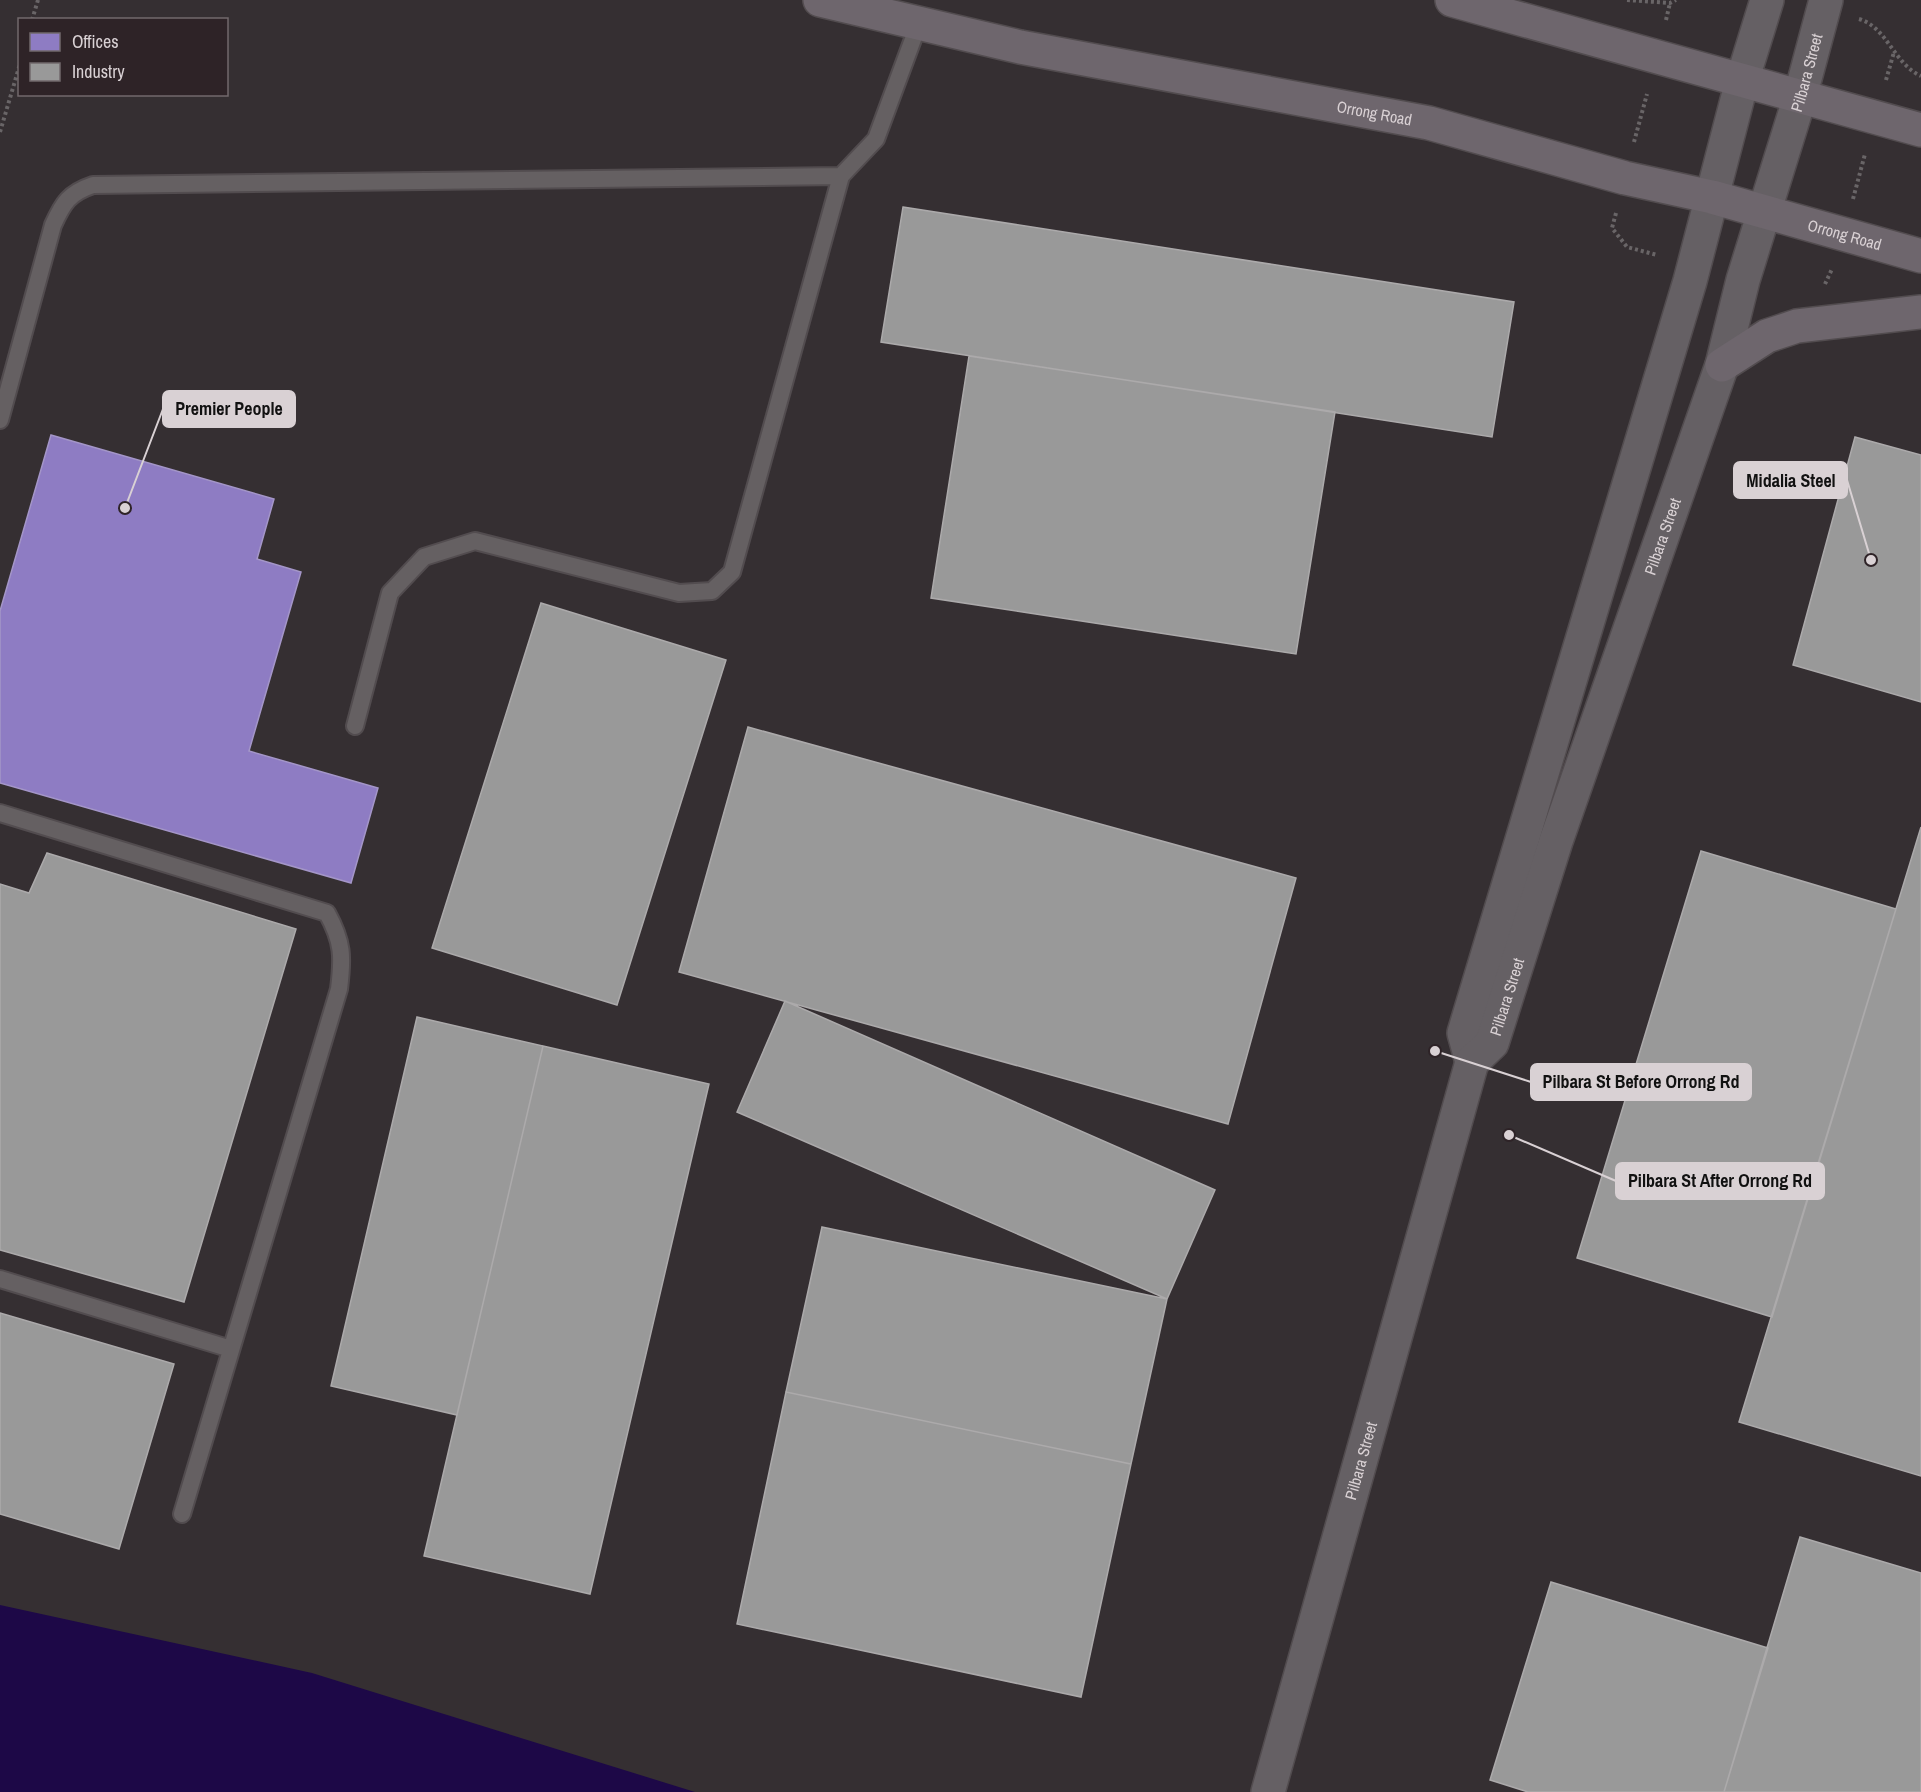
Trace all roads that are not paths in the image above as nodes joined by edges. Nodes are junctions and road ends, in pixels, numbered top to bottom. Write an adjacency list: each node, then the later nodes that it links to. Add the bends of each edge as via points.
1 (820, 0): 5 (highway, Orrong Road)
2 (1452, 0): 6 (highway)
3 (1767, 0): 6 (main road, Pilbara Street)
4 (1826, 0): 7 (main road, Pilbara Street)
5 (919, 23): 9 (lane, via 876,139); 10 (highway, Orrong Road, via 1020,46 1429,123 1625,178)
6 (1742, 81): 7 (highway); 10 (main road, Pilbara Street)
7 (1800, 97): 8 (highway); 11 (main road, Pilbara Street)
8 (1921, 130)
9 (841, 176): 15 (lane, via 93,185 64,200 52,225); 16 (lane, via 732,572 712,591 679,594 475,541 424,557 390,593)
10 (1712, 197): 11 (highway, Orrong Road); 18 (main road, Pilbara Street, via 1464,1033)
11 (1764, 212): 12 (highway, Orrong Road); 14 (main road, Pilbara Street)
12 (1921, 256)
13 (1921, 312): 14 (highway, via 1797,326 1767,336)
14 (1722, 365): 18 (main road, Pilbara Street, via 1556,841 1492,1043)
15 (0, 420)
16 (355, 726)
17 (0, 813): 20 (lane, via 327,913 338,931 344,956 339,989)
18 (1472, 1062): 22 (main road, Pilbara Street)
19 (0, 1279): 20 (lane)
20 (231, 1349): 21 (lane)
21 (182, 1514)
22 (1268, 1792)

